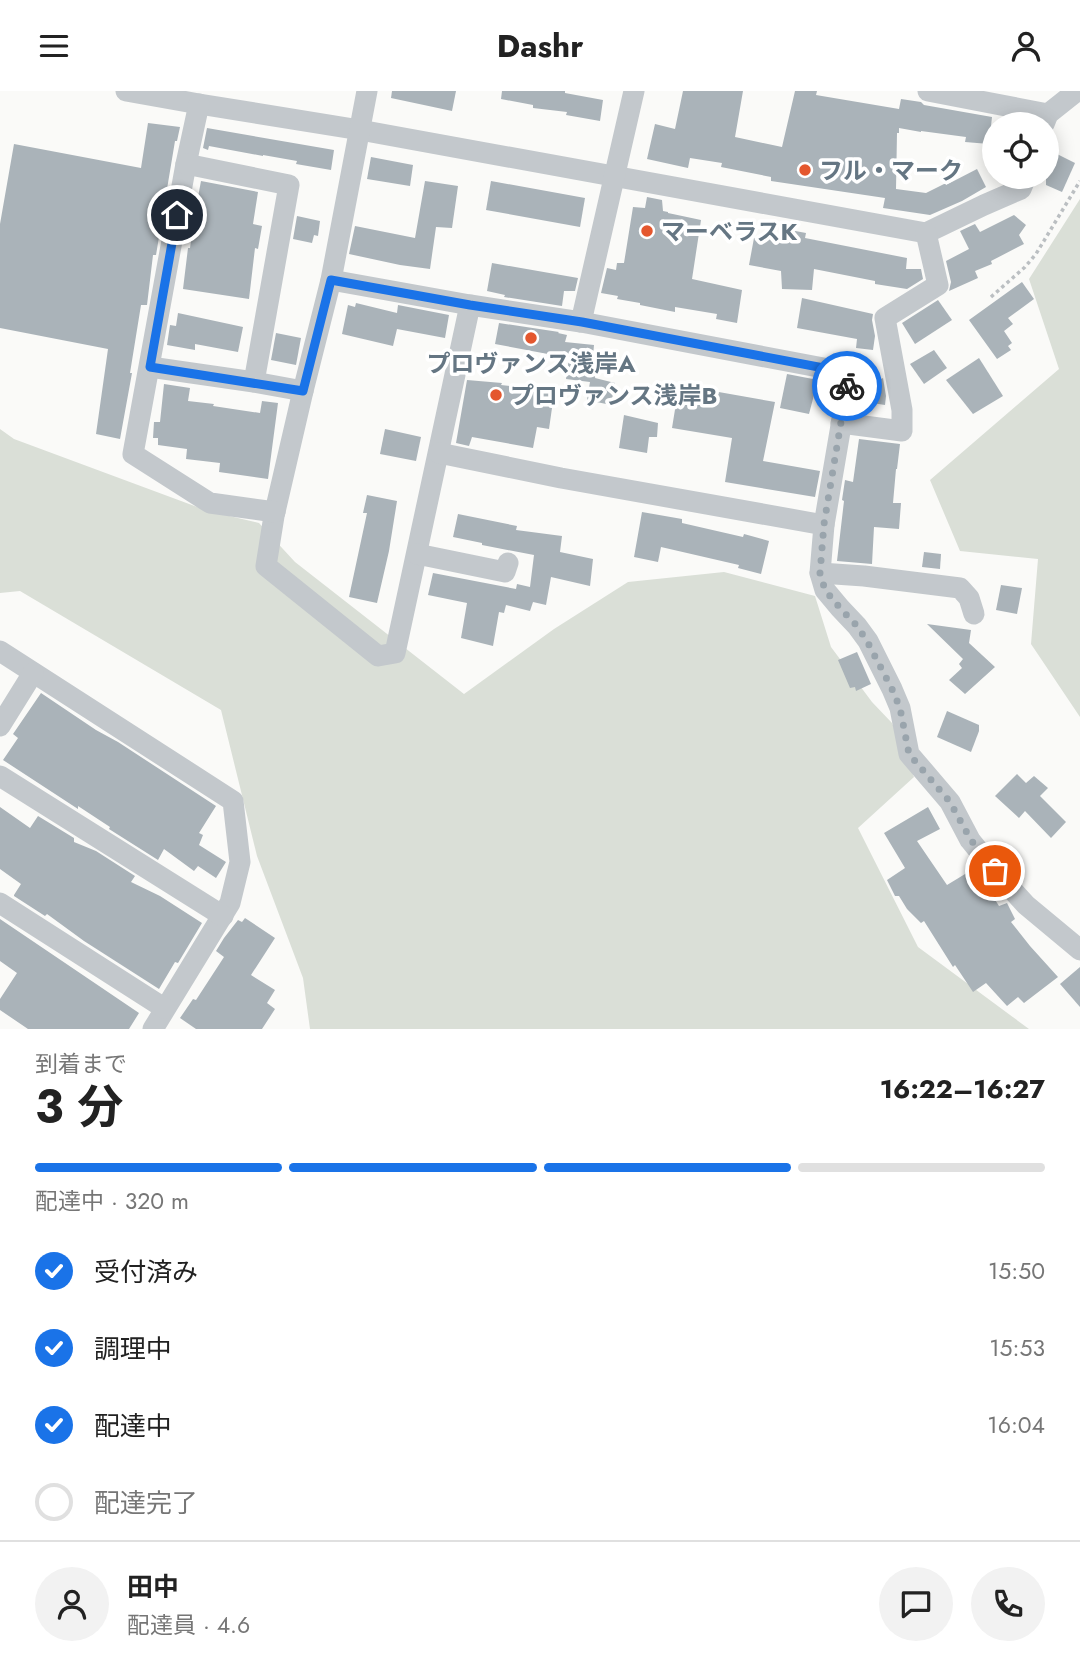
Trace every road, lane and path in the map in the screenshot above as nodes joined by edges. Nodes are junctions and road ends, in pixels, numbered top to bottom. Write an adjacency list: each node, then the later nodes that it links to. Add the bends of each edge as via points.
1 (126, 91): 6 (street)
2 (367, 91): 9 (street)
3 (634, 91): 11 (street)
4 (928, 91): 7 (street)
5 (1077, 91): 8 (street)
6 (199, 104): 9 (street); 10 (street)
7 (1016, 112)
8 (1054, 112)
9 (360, 130): 11 (street); 15 (street)
10 (186, 164): 19 (street); 20 (street, via 289,185)
11 (614, 176): 14 (street); 18 (street)
12 (1080, 181): 16 (path, via 1036,254)
13 (1021, 189): 14 (street)
14 (926, 233): 22 (street, via 938,285 885,318 902,431)
15 (331, 280): 17 (street); 21 (street)
16 (991, 297)
17 (470, 305): 18 (street); 23 (street)
18 (582, 322): 22 (street, via 850,373)
19 (150, 367): 20 (street); 24 (street, via 133,454 210,503)
20 (254, 382): 21 (street)
21 (303, 391): 24 (street)
22 (841, 423): 25 (street)
23 (439, 453): 25 (street); 26 (street)
24 (275, 512): 26 (street, via 266,566 378,656 395,653)
25 (824, 524): 28 (street)
26 (416, 554): 27 (street, via 505,572)
27 (508, 563)
28 (820, 573): 29 (street, via 960,588); 36 (street, via 825,590 857,626 892,689 909,754 950,802 995,871 1026,905)
29 (974, 614)
30 (0, 651): 31 (street)
31 (33, 673): 32 (street); 35 (street, via 233,801 240,862)
32 (0, 726)
33 (0, 776): 35 (street)
34 (0, 903): 37 (street)
35 (223, 916): 37 (street)
36 (1080, 950)
37 (159, 1023)

